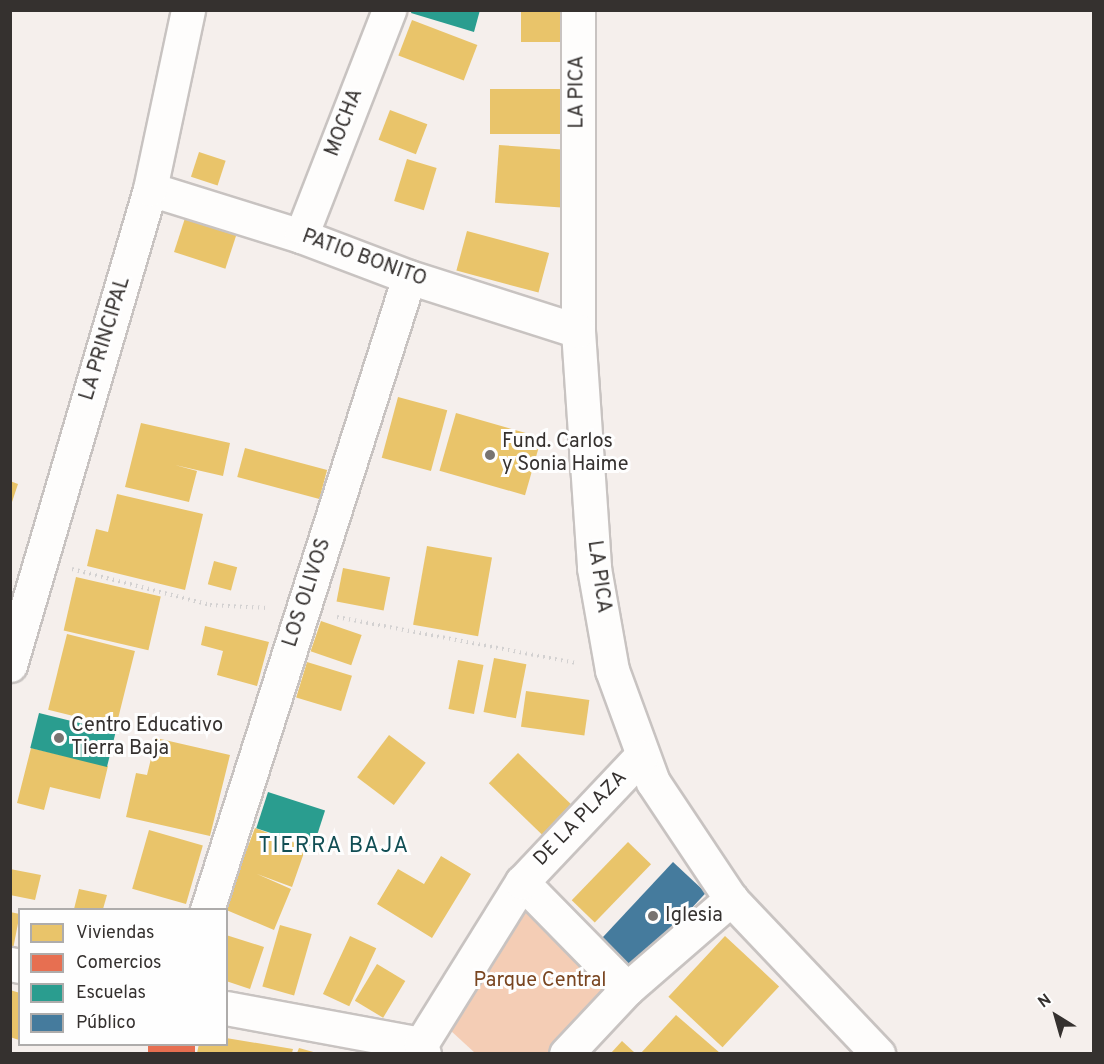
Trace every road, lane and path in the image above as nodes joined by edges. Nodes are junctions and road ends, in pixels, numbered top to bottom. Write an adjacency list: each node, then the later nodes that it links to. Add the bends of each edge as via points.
1 (188, 10): 4 (street, LA PRINCIPAL)
2 (389, 10): 5 (street, MOCHA)
3 (578, 10): 7 (street, LA PICA)
4 (150, 189): 5 (street, PATIO BONITO); 8 (street, LA PRINCIPAL)
5 (301, 236): 6 (street, PATIO BONITO)
6 (409, 277): 7 (street, PATIO BONITO); 12 (street, LOS OLIVOS)
7 (578, 331): 9 (street, LA PICA, via 594,568 612,670)
8 (10, 665)
9 (641, 756): 10 (street, DE LA PLAZA); 11 (street, LA PICA, via 652,782)
10 (522, 882): 13 (street, DE LA PLAZA); 15 (street, DE LA PLAZA)
11 (731, 899): 13 (street); 17 (street, LA PICA)
12 (207, 908)
13 (627, 989): 16 (street)
14 (228, 1008): 15 (street)
15 (422, 1049)
16 (567, 1053)
17 (878, 1053)

